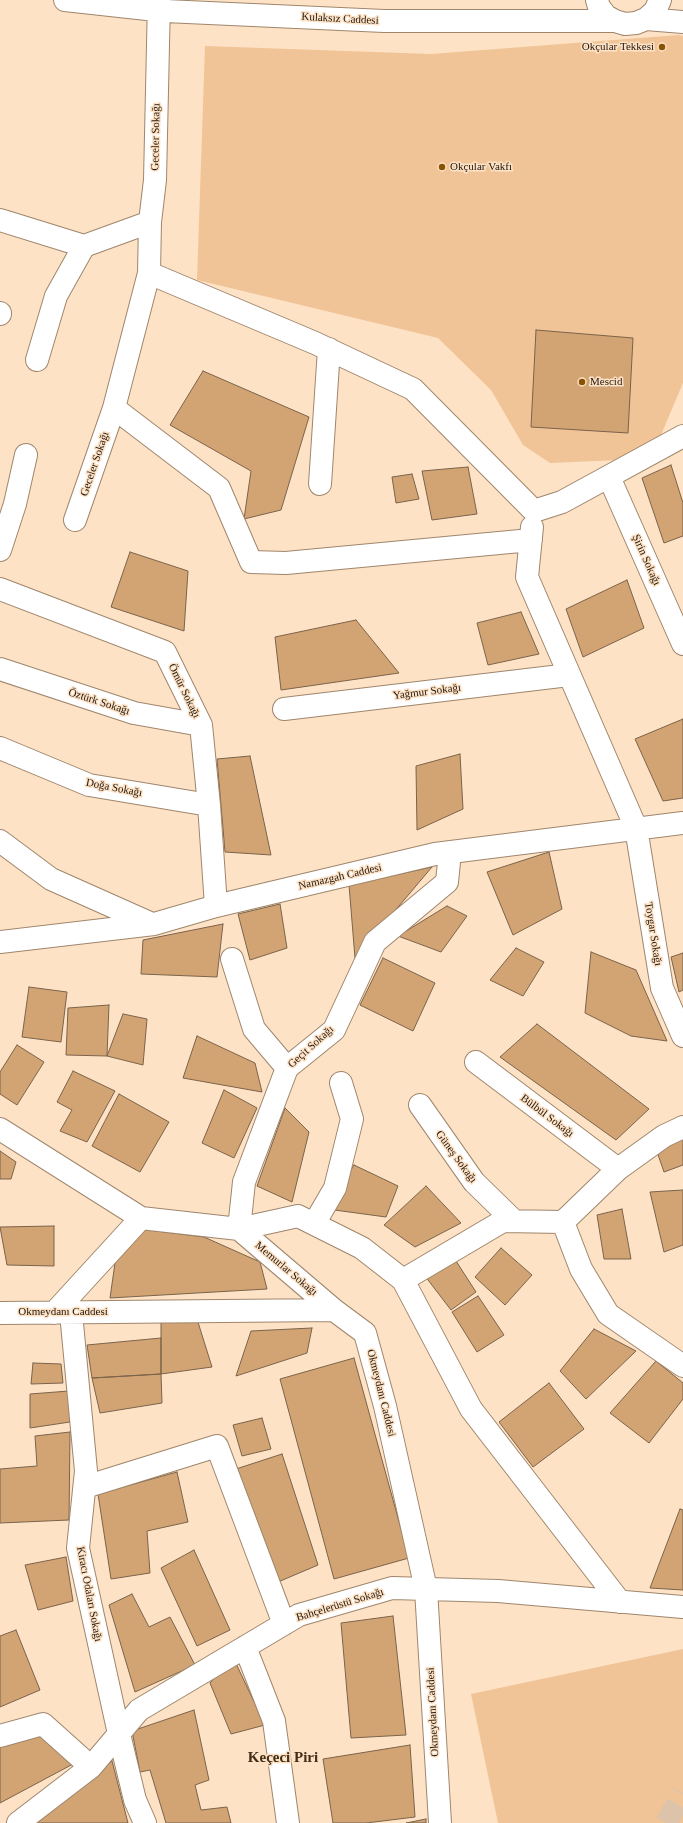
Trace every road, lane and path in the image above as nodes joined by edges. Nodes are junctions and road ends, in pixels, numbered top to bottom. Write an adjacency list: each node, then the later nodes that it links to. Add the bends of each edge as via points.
1 (65, 0): 4 (street, Kulaksız Caddesi)
2 (596, 0): 6 (street, via 606,16)
3 (660, 0): 5 (street, via 655,11)
4 (158, 5): 6 (street, Kulaksız Caddesi, via 384,21); 9 (street, Geceler Sokağı, via 155,180)
5 (646, 19): 6 (street, Kulaksız Caddesi, via 626,24); 7 (street, Kulaksız Caddesi)
6 (615, 21)
7 (683, 22)
8 (0, 220): 10 (street)
9 (150, 222): 10 (street); 11 (street, Geceler Sokağı)
10 (84, 246): 13 (street, via 56,296)
11 (149, 274): 12 (street); 14 (street, Geceler Sokağı)
12 (328, 349): 18 (street); 19 (street, via 413,389)
13 (36, 360)
14 (114, 408): 20 (street, Geceler Sokağı); 21 (street, via 219,488 251,562 286,563)
15 (683, 436): 17 (street)
16 (26, 454): 22 (street, via 15,504)
17 (609, 477): 19 (street, via 562,502); 24 (street, Şirin Sokağı)
18 (320, 484)
19 (534, 511): 21 (street, Toygar Sokağı)
20 (75, 520)
21 (531, 540): 26 (street, Toygar Sokağı, via 527,577)
22 (0, 550)
23 (0, 589): 28 (street, Ömür Sokağı, via 165,652)
24 (683, 644)
25 (0, 669): 28 (street, Öztürk Sokağı, via 134,713)
26 (569, 675): 27 (street, Yağmur Sokağı); 32 (street, Toygar Sokağı)
27 (284, 709)
28 (201, 725): 30 (street, Ömür Sokağı)
29 (0, 748): 30 (street, Doğa Sokağı, via 89,785)
30 (209, 805): 35 (street, Ömür Sokağı)
31 (683, 823): 32 (street, Namazgah Caddesi)
32 (636, 828): 34 (street, Namazgah Caddesi); 39 (street, Toygar Sokağı, via 662,988)
33 (0, 841): 36 (street, via 51,879)
34 (450, 852): 35 (street, Namazgah Caddesi); 41 (street, Geçit Sokağı, via 447,882 375,942 334,1030)
35 (216, 906): 36 (street, Namazgah Caddesi)
36 (154, 924): 37 (street, Namazgah Caddesi)
37 (0, 942)
38 (232, 959): 41 (street, via 254,1029)
39 (683, 1036)
40 (476, 1062): 46 (street, Bülbül Sokağı)
41 (287, 1068): 51 (street, Geçit Sokağı, via 244,1182)
42 (341, 1083): 50 (street, via 352,1119 335,1188)
43 (420, 1105): 48 (street, Güneş Sokağı, via 474,1182)
44 (683, 1127): 46 (street, via 664,1136)
45 (0, 1129): 47 (street)
46 (618, 1169): 49 (street)
47 (141, 1218): 51 (street); 55 (street)
48 (514, 1221): 49 (street); 52 (street, via 502,1221)
49 (563, 1222): 56 (street, via 581,1269 608,1314)
50 (314, 1224): 51 (street, via 298,1216); 52 (street, via 362,1248)
51 (239, 1229): 53 (street, Memurlar Sokağı)
52 (403, 1280): 59 (street, via 471,1409)
53 (334, 1310): 55 (street, Okmeydanı Caddesi); 58 (street, Okmeydanı Caddesi, via 366,1333)
54 (0, 1313): 55 (street, Okmeydanı Caddesi)
55 (62, 1313): 57 (street, Kiracı Odaları Sokağı, via 86,1471)
56 (683, 1366)
57 (85, 1487): 61 (street, via 217,1446); 63 (street, Kiracı Odaları Sokağı, via 78,1548)
58 (426, 1589): 59 (street, Bahçelerüstü Sokağı, via 498,1591); 61 (street, Bahçelerüstü Sokağı, via 392,1588 299,1615); 69 (street, Okmeydanı Caddesi)
59 (620, 1602): 60 (street, Bahçelerüstü Sokağı)
60 (683, 1607)
61 (284, 1624): 62 (street, Bahçelerüstü Sokağı)
62 (245, 1647): 63 (street, Bahçelerüstü Sokağı, via 139,1710); 68 (street, via 274,1721)
63 (119, 1734): 65 (street, Bahçelerüstü Sokağı); 67 (street, Kiracı Odaları Sokağı, via 135,1800)
64 (0, 1736): 65 (street, via 43,1724)
65 (91, 1767): 66 (street, Bahçelerüstü Sokağı)
66 (18, 1823)
67 (145, 1823)
68 (288, 1823)
69 (440, 1823)

